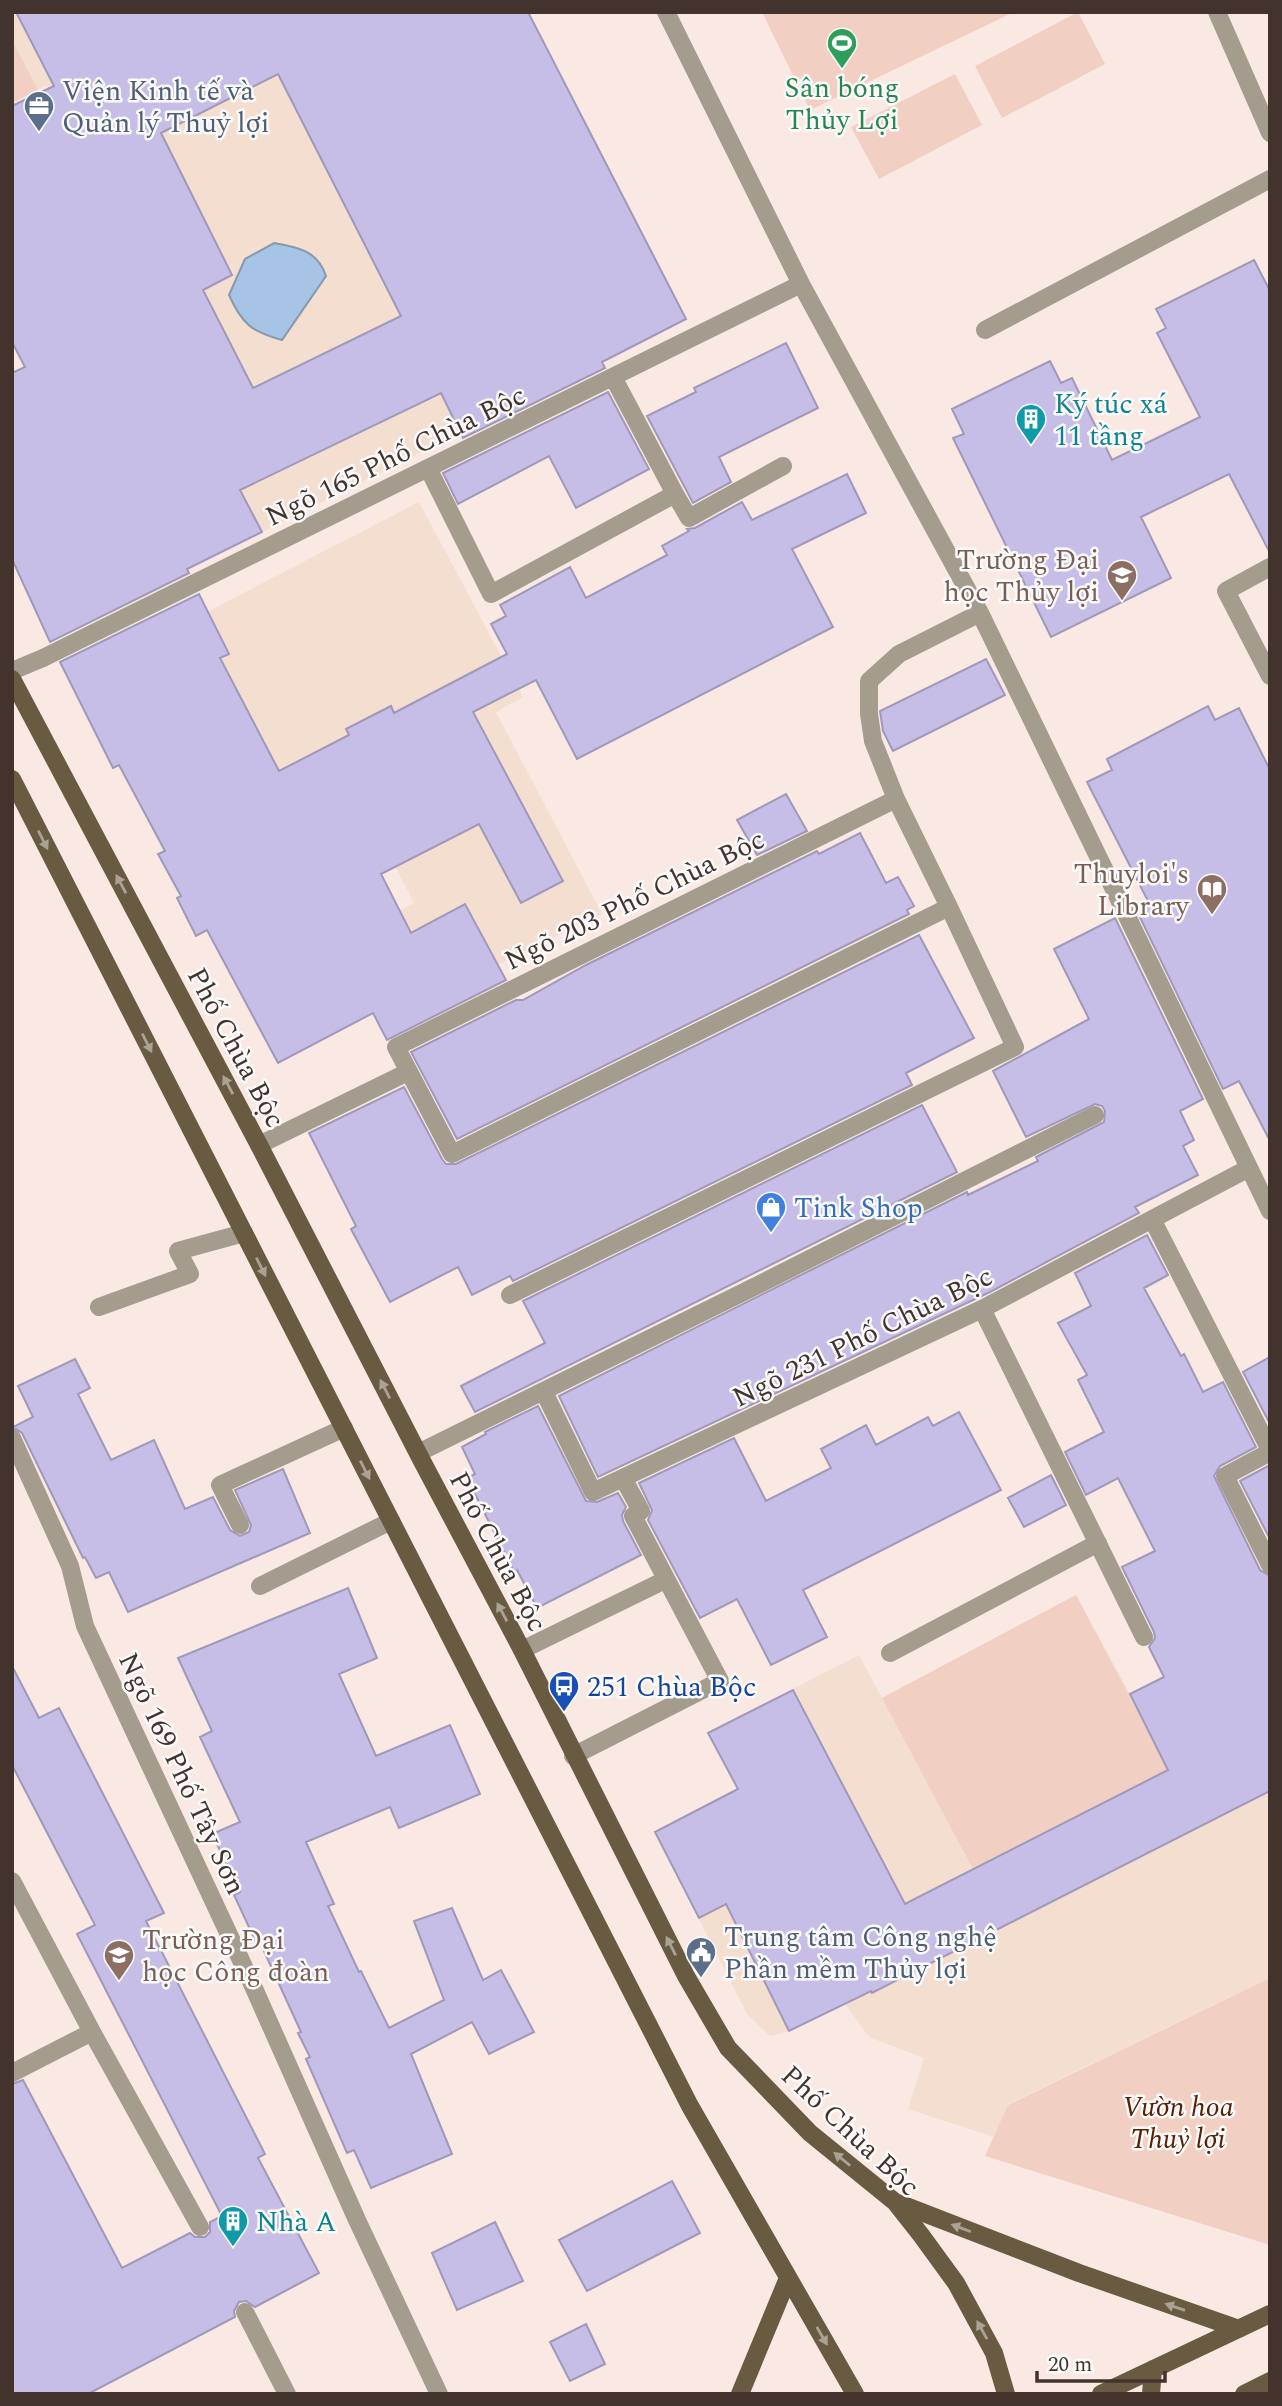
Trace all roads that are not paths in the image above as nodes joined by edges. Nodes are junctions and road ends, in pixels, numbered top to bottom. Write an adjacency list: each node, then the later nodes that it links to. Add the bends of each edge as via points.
1 (666, 12): 5 (street)
2 (1217, 12): 3 (street)
3 (1270, 133)
4 (1270, 179): 6 (street)
5 (801, 284): 7 (street, Ngõ 165 Phố Chùa Bộc); 12 (street)
6 (985, 330)
7 (613, 377): 9 (street, Ngõ 165 Phố Chùa Bộc); 10 (street)
8 (783, 466): 10 (street, via 690,518)
9 (428, 468): 10 (street, via 491,594); 13 (street, Ngõ 165 Phố Chùa Bộc)
10 (675, 494)
11 (1270, 567): 14 (street, via 1226,591)
12 (980, 613): 17 (street, via 899,654 869,681 873,741); 22 (street)
13 (12, 671)
14 (1270, 676)
15 (12, 679): 21 (main road, Phố Chùa Bộc, one-way to 15)
16 (12, 779): 25 (main road, one-way to 25)
17 (896, 799): 18 (street); 19 (street, Ngõ 203 Phố Chùa Bộc, via 396,1047)
18 (950, 907): 19 (street, via 452,1154); 26 (street, via 1015,1047)
19 (408, 1072): 21 (street)
20 (1095, 1115): 29 (street)
21 (260, 1145): 33 (main road, Phố Chùa Bộc, one-way to 21)
22 (1249, 1168): 23 (street); 24 (street, Ngõ 231 Phố Chùa Bộc)
23 (1270, 1211)
24 (1152, 1219): 28 (street, Ngõ 231 Phố Chùa Bộc); 32 (street)
25 (244, 1233): 27 (street, via 178,1251 190,1274); 30 (main road, one-way to 30)
26 (510, 1295)
27 (99, 1307)
28 (982, 1309): 34 (street, Ngõ 231 Phố Chùa Bộc); 37 (street)
29 (544, 1392): 33 (street); 34 (street, Ngõ 231 Phố Chùa Bộc, via 593,1492)
30 (344, 1429): 35 (main road, one-way to 35); 36 (street, via 220,1485)
31 (12, 1438): 57 (street, Ngõ 169 Phố Tây Sơn, via 70,1566 85,1626)
32 (1270, 1451): 38 (street, via 1225,1476)
33 (418, 1453): 42 (main road, Phố Chùa Bộc, one-way to 33)
34 (624, 1478): 39 (street, via 641,1511 633,1516)
35 (391, 1521): 40 (street); 50 (main road, via 690,2106)
36 (240, 1525)
37 (1098, 1544): 41 (street); 43 (street)
38 (1270, 1565)
39 (665, 1580): 42 (street); 44 (street, via 720,1681)
40 (260, 1586)
41 (1144, 1637)
42 (522, 1650): 44 (main road, Phố Chùa Bộc)
43 (890, 1653)
44 (573, 1756): 48 (main road, Phố Chùa Bộc, one-way to 44, via 810,2133 728,2048)
45 (12, 1881): 46 (street)
46 (92, 2032): 47 (street); 49 (street)
47 (12, 2073)
48 (895, 2202): 53 (main road, one-way to 48); 60 (main road, Phố Chùa Bộc, one-way to 48, via 994,2353 956,2283)
49 (200, 2227)
50 (788, 2278): 58 (main road); 59 (main road, one-way to 59)
51 (245, 2312): 56 (street)
52 (1270, 2314): 53 (main road)
53 (1239, 2329): 54 (main road)
54 (1153, 2369): 61 (main road); 62 (main road)
55 (1270, 2381): 63 (main road)
56 (287, 2394)
57 (439, 2394)
58 (740, 2394)
59 (855, 2394)
60 (1006, 2394)
61 (1101, 2394)
62 (1151, 2394)
63 (1244, 2394)

